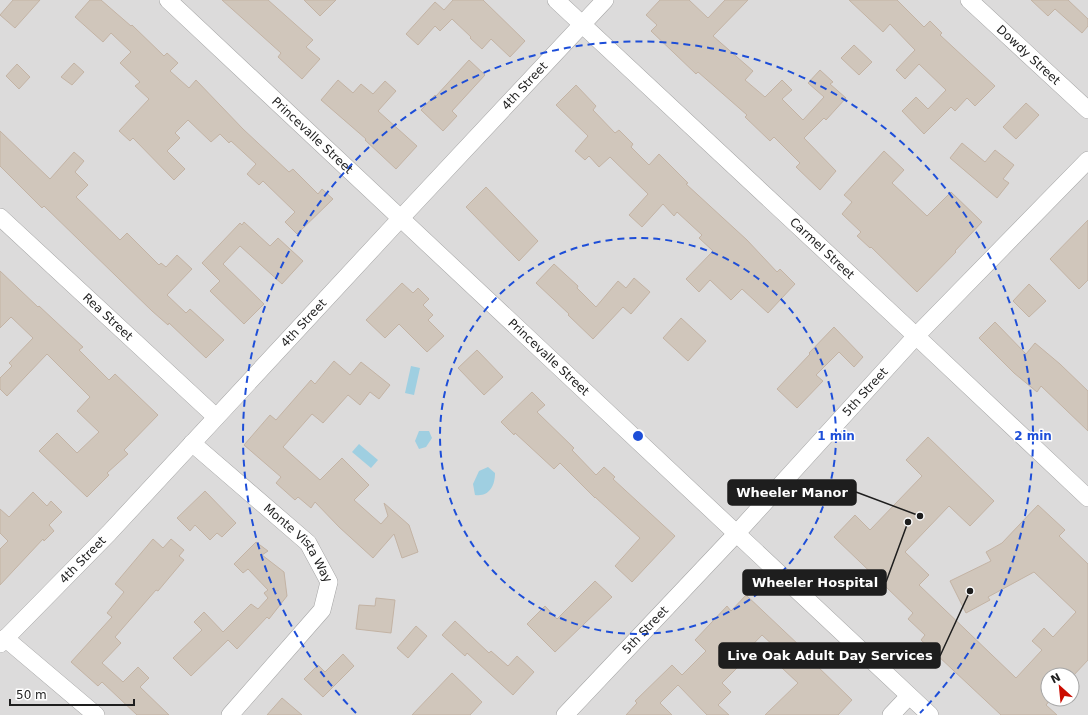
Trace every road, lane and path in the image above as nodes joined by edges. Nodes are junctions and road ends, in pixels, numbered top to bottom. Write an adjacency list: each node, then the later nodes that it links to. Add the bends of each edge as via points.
1 (168, 0): 9 (street, Princevalle Street)
2 (556, 0): 5 (street, Carmel Street)
3 (605, 0): 5 (street, 4th Street)
4 (969, 0): 6 (street, Dowdy Street)
5 (582, 25): 9 (street, 4th Street); 10 (street, Carmel Street)
6 (1088, 110)
7 (1088, 160): 10 (street, 5th Street)
8 (0, 217): 11 (street, Rea Street)
9 (400, 219): 11 (street, 4th Street); 14 (street, Princevalle Street)
10 (916, 336): 13 (street, Carmel Street); 14 (street, 5th Street)
11 (216, 417): 12 (street, 4th Street)
12 (192, 443): 15 (street, 4th Street, via 109,533); 18 (street, Monte Vista Way, via 308,543 329,582 322,610)
13 (1088, 498)
14 (736, 534): 16 (street, Princevalle Street); 19 (street, 5th Street)
15 (2, 641): 17 (street)
16 (909, 696): 20 (street); 21 (street, Princevalle Street)
17 (96, 715)
18 (230, 715)
19 (565, 715)
20 (891, 715)
21 (930, 715)

